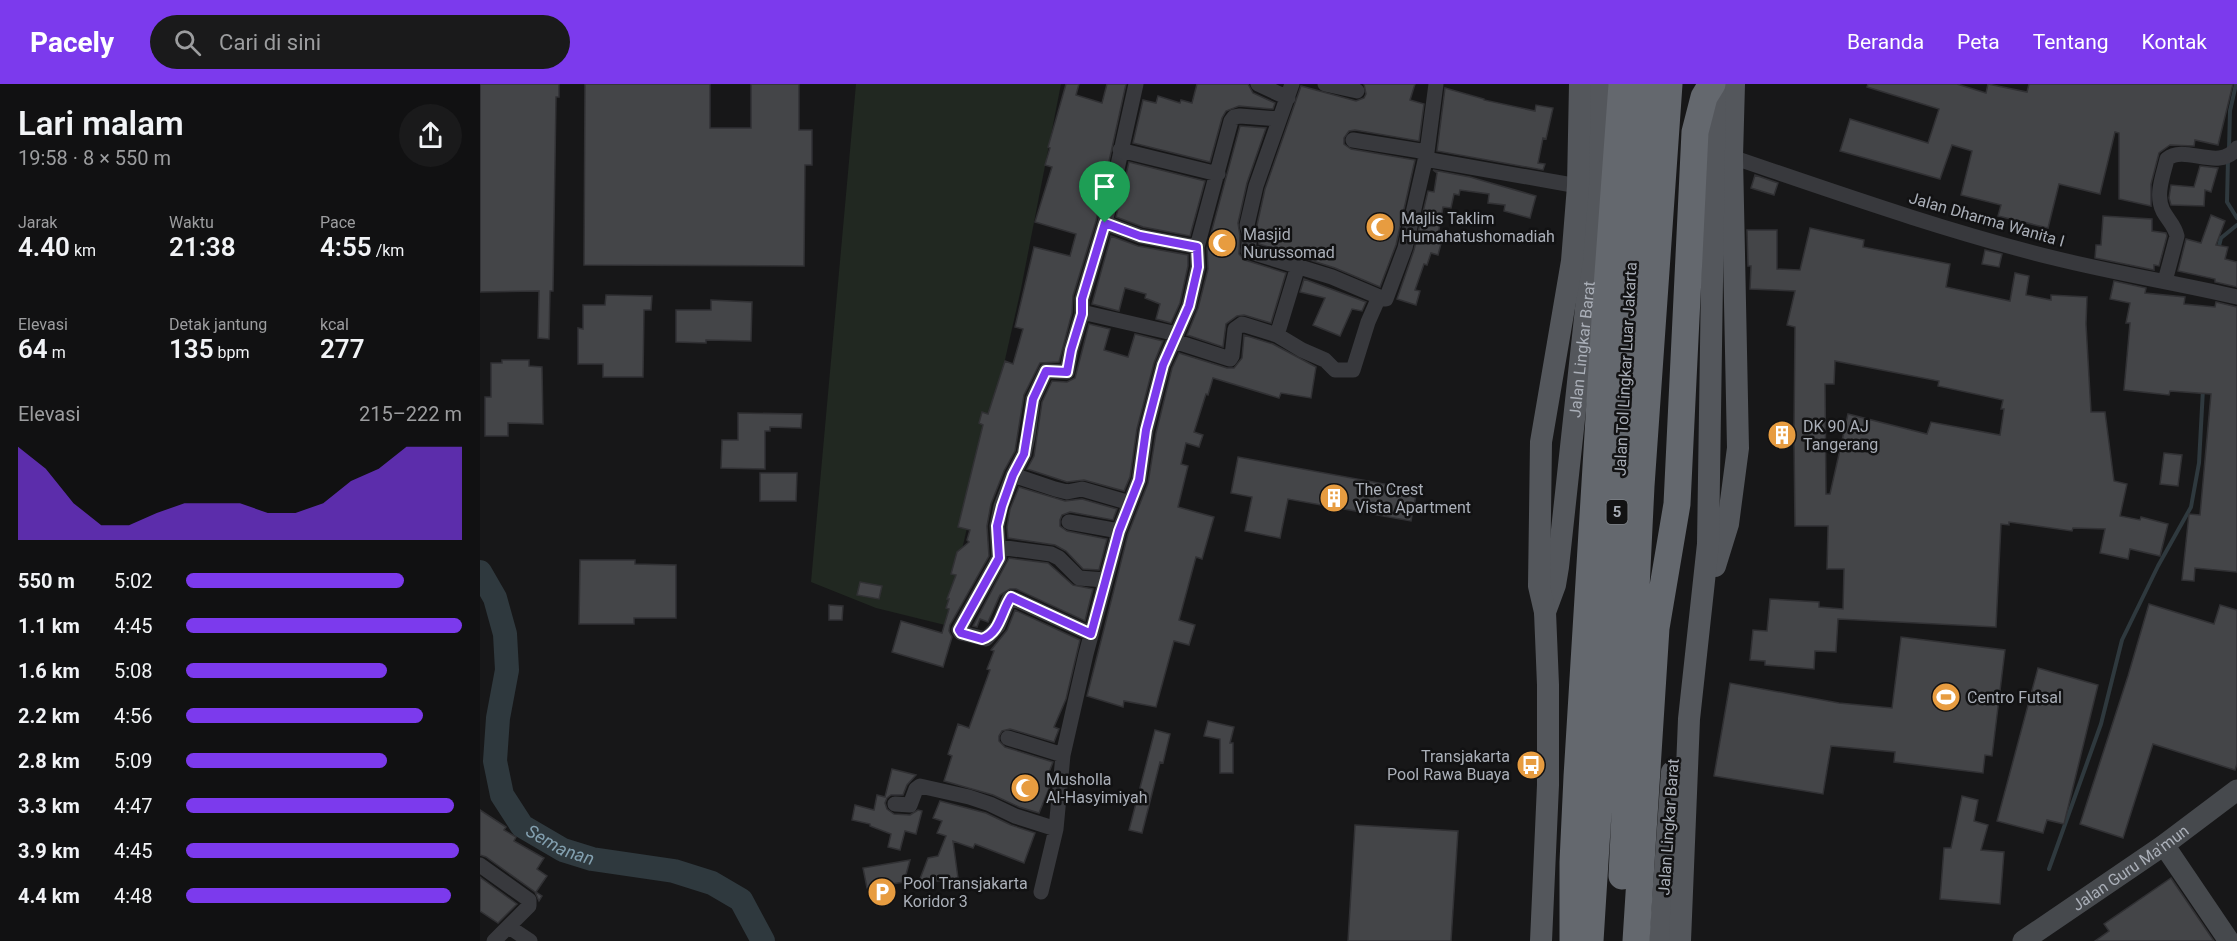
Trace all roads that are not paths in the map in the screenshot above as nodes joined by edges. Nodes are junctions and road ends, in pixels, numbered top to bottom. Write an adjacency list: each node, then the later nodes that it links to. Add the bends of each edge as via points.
1 (1136, 84): 13 (street)
2 (1258, 84): 9 (street)
3 (1325, 84): 10 (street)
4 (1436, 84): 15 (street)
5 (1580, 84): 18 (main road, Jalan Lingkar Barat)
6 (1669, 84): 54 (highway, Jalan Tol Lingkar Luar Jakarta / 5, via 1641,486)
7 (1621, 85): 35 (main road, Jalan Lingkar Barat, via 1593,244 1555,585); 52 (highway, via 1576,788); 53 (highway, Jalan Tol Lingkar Luar Jakarta / 5, via 1622,376)
8 (1718, 85): 16 (main road, Jalan Lingkar Barat); 34 (main road, Jalan Lingkar Barat, via 1708,544); 55 (highway, via 1704,97 1695,132 1677,504 1656,628)
9 (1290, 91): 11 (street)
10 (1357, 92)
11 (1279, 119): 17 (street, via 1234,117); 21 (street, via 1256,186 1247,225 1248,251)
12 (1353, 140): 15 (street)
13 (1120, 150): 17 (street); 19 (street)
14 (2230, 153): 22 (street, via 2175,155 2167,159 2159,195 2177,236)
15 (1426, 156): 18 (street); 23 (street, via 1405,248 1386,299)
16 (1732, 157): 22 (street, Jalan Dharma Wanita I, via 1982,238 2053,258); 34 (main road, Jalan Lingkar Barat, via 1738,448 1728,524)
17 (1218, 174): 20 (street)
18 (1578, 186): 35 (main road, Jalan Lingkar Barat, via 1569,286 1541,442 1539,586)
19 (1105, 223): 20 (street, via 1140,236); 25 (street, via 1082,299)
20 (1197, 247): 27 (street, via 1198,267 1189,306)
21 (1298, 266): 23 (street); 26 (street)
22 (2165, 281): 24 (street, Jalan Dharma Wanita I)
23 (1379, 297): 26 (street, via 1351,371 1335,370 1325,360)
24 (2237, 297)
25 (1082, 314): 27 (street); 28 (street, via 1067,372 1046,371 1033,399 1024,454)
26 (1277, 335): 27 (street, via 1238,326 1230,359)
27 (1175, 337): 29 (street, via 1163,365 1146,430 1139,480)
28 (1013, 475): 29 (street, via 1067,492 1082,489); 32 (street, via 997,526)
29 (1130, 503): 31 (street)
30 (1069, 522): 31 (street)
31 (1119, 531): 33 (street)
32 (999, 547): 33 (street, via 1051,554 1078,578); 36 (street, via 999,558 960,632 986,639 998,626 1012,597)
33 (1105, 580): 36 (street)
34 (1702, 605): 37 (main road, Jalan Lingkar Barat)
35 (1545, 612): 40 (main road, Jalan Lingkar Barat)
36 (1091, 634): 39 (street)
37 (1685, 722): 56 (main road, Jalan Lingkar Barat, via 1674,740); 57 (main road, Jalan Lingkar Barat)
38 (1008, 738): 39 (street)
39 (1063, 755): 43 (street)
40 (1548, 789): 50 (main road, Jalan Lingkar Barat); 51 (main road, Jalan Lingkar Barat, via 1556,826)
41 (2237, 790): 44 (street, Jalan Guru Ma'mun)
42 (895, 804): 43 (street, via 910,805 920,786 969,797)
43 (1056, 829): 46 (street)
44 (2164, 845): 58 (street, Jalan Guru Ma'mun); 59 (street)
45 (480, 865): 47 (street, via 529,900 529,906)
46 (1041, 892)
47 (509, 927): 48 (street); 49 (street)
48 (494, 941)
49 (530, 941)
50 (1541, 941)
51 (1555, 941)
52 (1573, 941)
53 (1590, 941)
54 (1619, 941)
55 (1636, 941)
56 (1660, 941)
57 (1680, 941)
58 (2023, 941)
59 (2229, 941)

